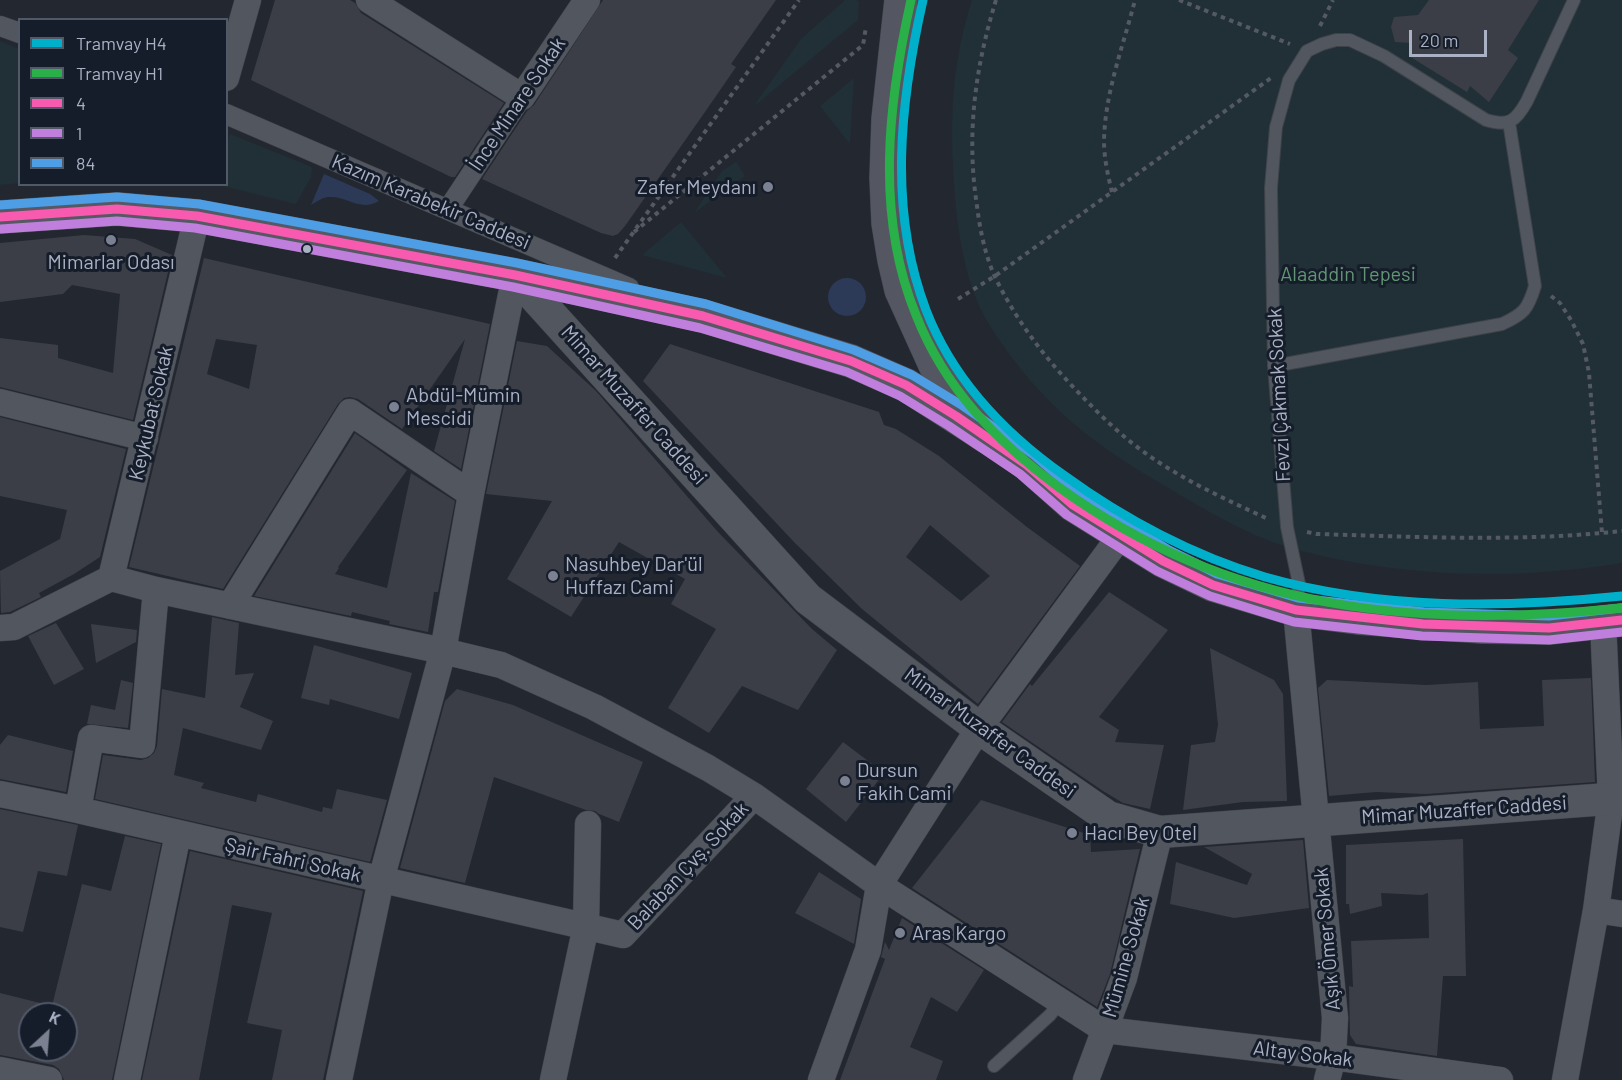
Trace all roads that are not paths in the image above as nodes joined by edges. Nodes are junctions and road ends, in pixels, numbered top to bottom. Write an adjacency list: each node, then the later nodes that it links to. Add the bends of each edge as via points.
1 (248, 0): 8 (street)
2 (369, 0): 9 (street)
3 (587, 0): 9 (street, İnce Minare Sokak)
4 (901, 0): 20 (main road, via 886,178 888,223 902,290 927,349 951,390)
5 (1574, 0): 11 (lane, via 1527,101)
6 (0, 26): 7 (street)
7 (18, 32)
8 (228, 71)
9 (522, 98): 12 (street, İnce Minare Sokak)
10 (228, 115): 12 (street, Kazım Karabekir Caddesi)
11 (1509, 122): 17 (lane, via 1535,286 1530,303 1520,316 1502,324); 17 (lane, Fevzi Çakmak Sokak, via 1486,120 1384,56 1350,40 1336,40 1308,51 1289,80 1274,137 1271,188)
12 (448, 209): 16 (street, Kazım Karabekir Caddesi)
13 (197, 216): 14 (main road, via 117,209); 15 (main road); 19 (street, Keykubat Sokak)
14 (0, 217)
15 (515, 275): 16 (main road); 21 (street); 30 (street, Mimar Muzaffer Caddesi, via 808,599)
16 (703, 316): 20 (main road, via 851,361 906,385)
17 (1275, 366): 26 (lane, Fevzi Çakmak Sokak, via 1287,526 1299,584)
18 (0, 402): 19 (street)
19 (145, 438): 23 (street, Keykubat Sokak)
20 (1027, 465): 22 (main road, via 1072,505)
21 (471, 494): 25 (street, via 350,412); 29 (street)
22 (1121, 535): 26 (main road, via 1213,585); 30 (street)
23 (111, 578): 24 (street); 28 (street, via 14,627)
24 (156, 590): 25 (street); 34 (street, via 142,745 90,738)
25 (230, 606): 29 (street)
26 (1296, 610): 27 (main road, via 1483,627 1549,628); 35 (street, Fevzi Çakmak Sokak)
27 (1612, 621): 33 (street)
28 (0, 628)
29 (442, 651): 32 (street, via 501,665 594,707); 39 (street)
30 (979, 728): 37 (street, Mimar Muzaffer Caddesi, via 1108,817); 40 (street)
31 (0, 794): 34 (street, Şair Fahri Sokak)
32 (754, 796): 40 (street); 43 (street, Balaban Çvş. Sokak, via 623,934)
33 (1617, 799): 35 (street, Mimar Muzaffer Caddesi); 41 (street)
34 (78, 810): 38 (street, Şair Fahri Sokak)
35 (1315, 821): 37 (street, Mimar Muzaffer Caddesi); 47 (street, Aşık Ömer Sokak, via 1335,1018)
36 (588, 824): 43 (street)
37 (1160, 832): 45 (street, Mümine Sokak, via 1124,978)
38 (178, 834): 39 (street, Şair Fahri Sokak); 50 (street)
39 (381, 880): 43 (street, Şair Fahri Sokak); 51 (street)
40 (879, 885): 44 (street); 53 (street, via 868,950)
41 (1596, 910): 42 (street); 56 (street)
42 (1622, 914)
43 (586, 926): 52 (street)
44 (1060, 1002): 45 (street); 46 (lane)
45 (1105, 1030): 47 (street, Altay Sokak); 54 (street, Mümine Sokak)
46 (994, 1066)
47 (1330, 1068): 55 (street, Altay Sokak)
48 (0, 1070): 49 (street)
49 (49, 1080)
50 (127, 1080)
51 (339, 1080)
52 (553, 1080)
53 (821, 1080)
54 (1086, 1080)
55 (1500, 1080)
56 (1565, 1080)

